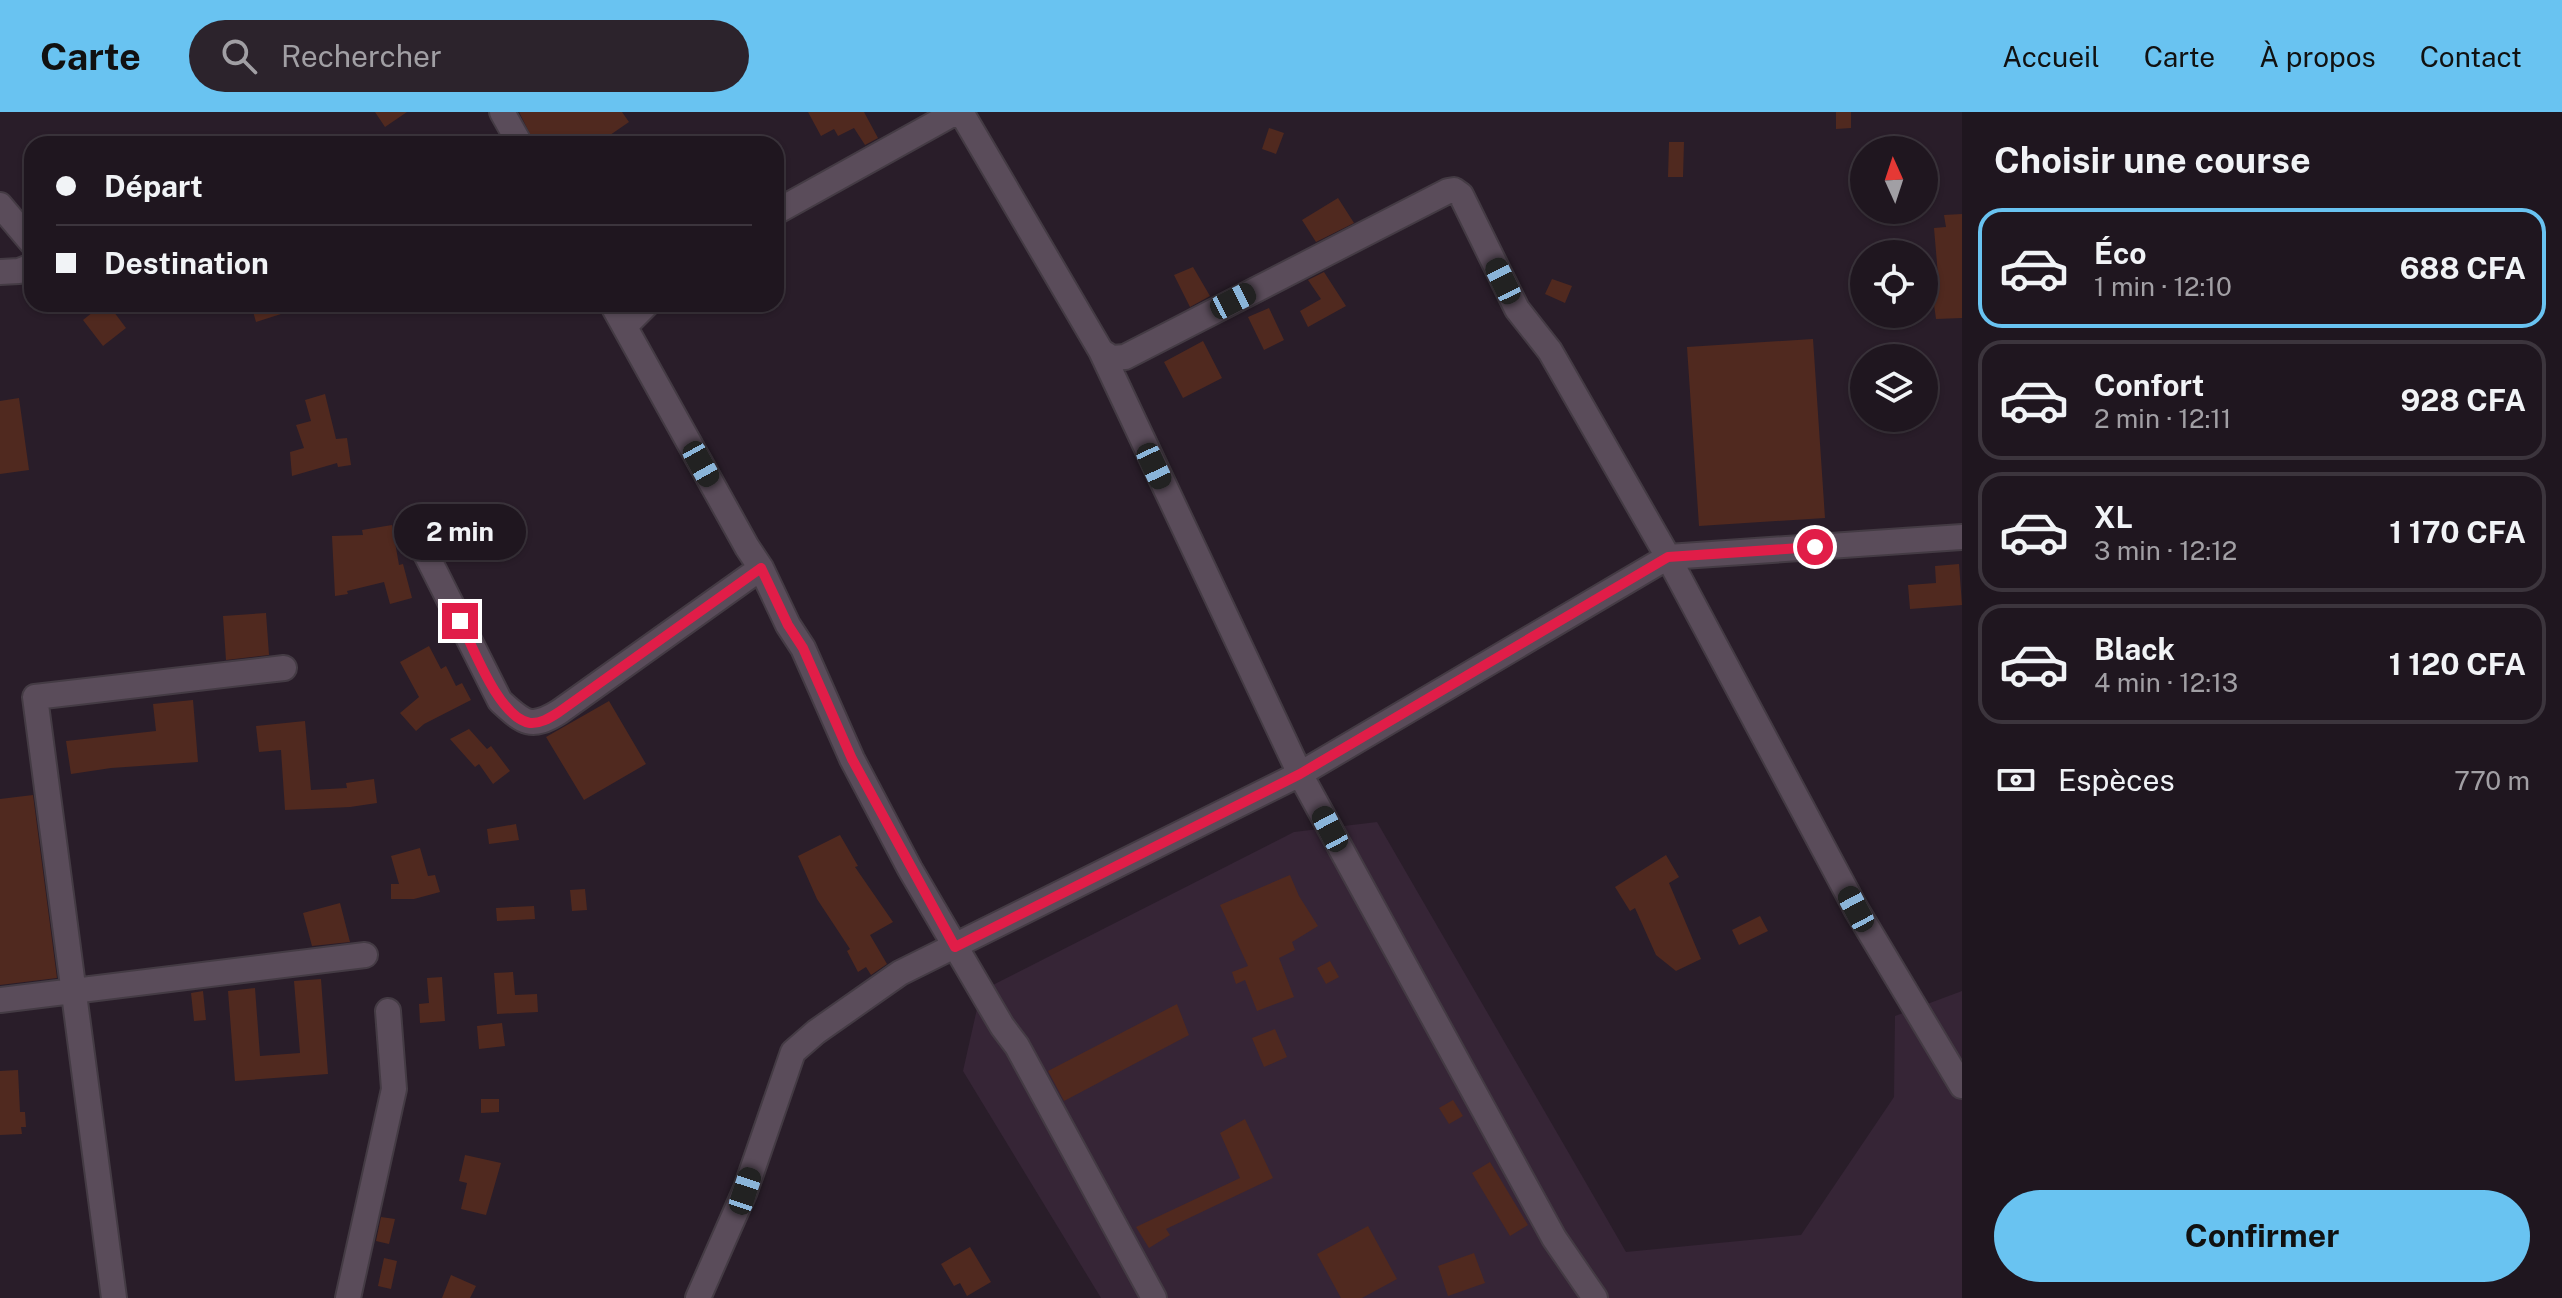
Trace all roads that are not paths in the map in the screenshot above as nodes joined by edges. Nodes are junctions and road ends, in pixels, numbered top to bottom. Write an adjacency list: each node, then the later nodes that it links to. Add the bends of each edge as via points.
1 (502, 112): 3 (street)
2 (959, 112): 5 (street); 12 (street)
3 (516, 136)
4 (0, 205): 6 (street)
5 (784, 208)
6 (24, 234)
7 (24, 269): 8 (street)
8 (0, 272)
9 (617, 312): 11 (street)
10 (639, 312): 11 (street)
11 (625, 326): 16 (street)
12 (1101, 351): 15 (street, via 1112,358 1125,357 1454,190 1517,309 1550,351); 18 (street)
13 (1962, 537): 15 (street)
14 (419, 540): 16 (street, via 500,701 531,723 559,712)
15 (1668, 557): 18 (street); 24 (street, via 1856,909)
16 (761, 568): 19 (street, via 852,759)
17 (284, 668): 21 (street, via 35,697)
18 (1300, 774): 19 (street); 29 (street, via 1554,1238)
19 (955, 947): 27 (street, via 900,973 793,1052 745,1191); 28 (street, via 1017,1046)
20 (365, 955): 21 (street)
21 (74, 992): 22 (street); 25 (street)
22 (0, 1000)
23 (388, 1011): 26 (street, via 394,1089)
24 (1962, 1086)
25 (114, 1298)
26 (348, 1298)
27 (698, 1298)
28 (1154, 1298)
29 (1595, 1298)

